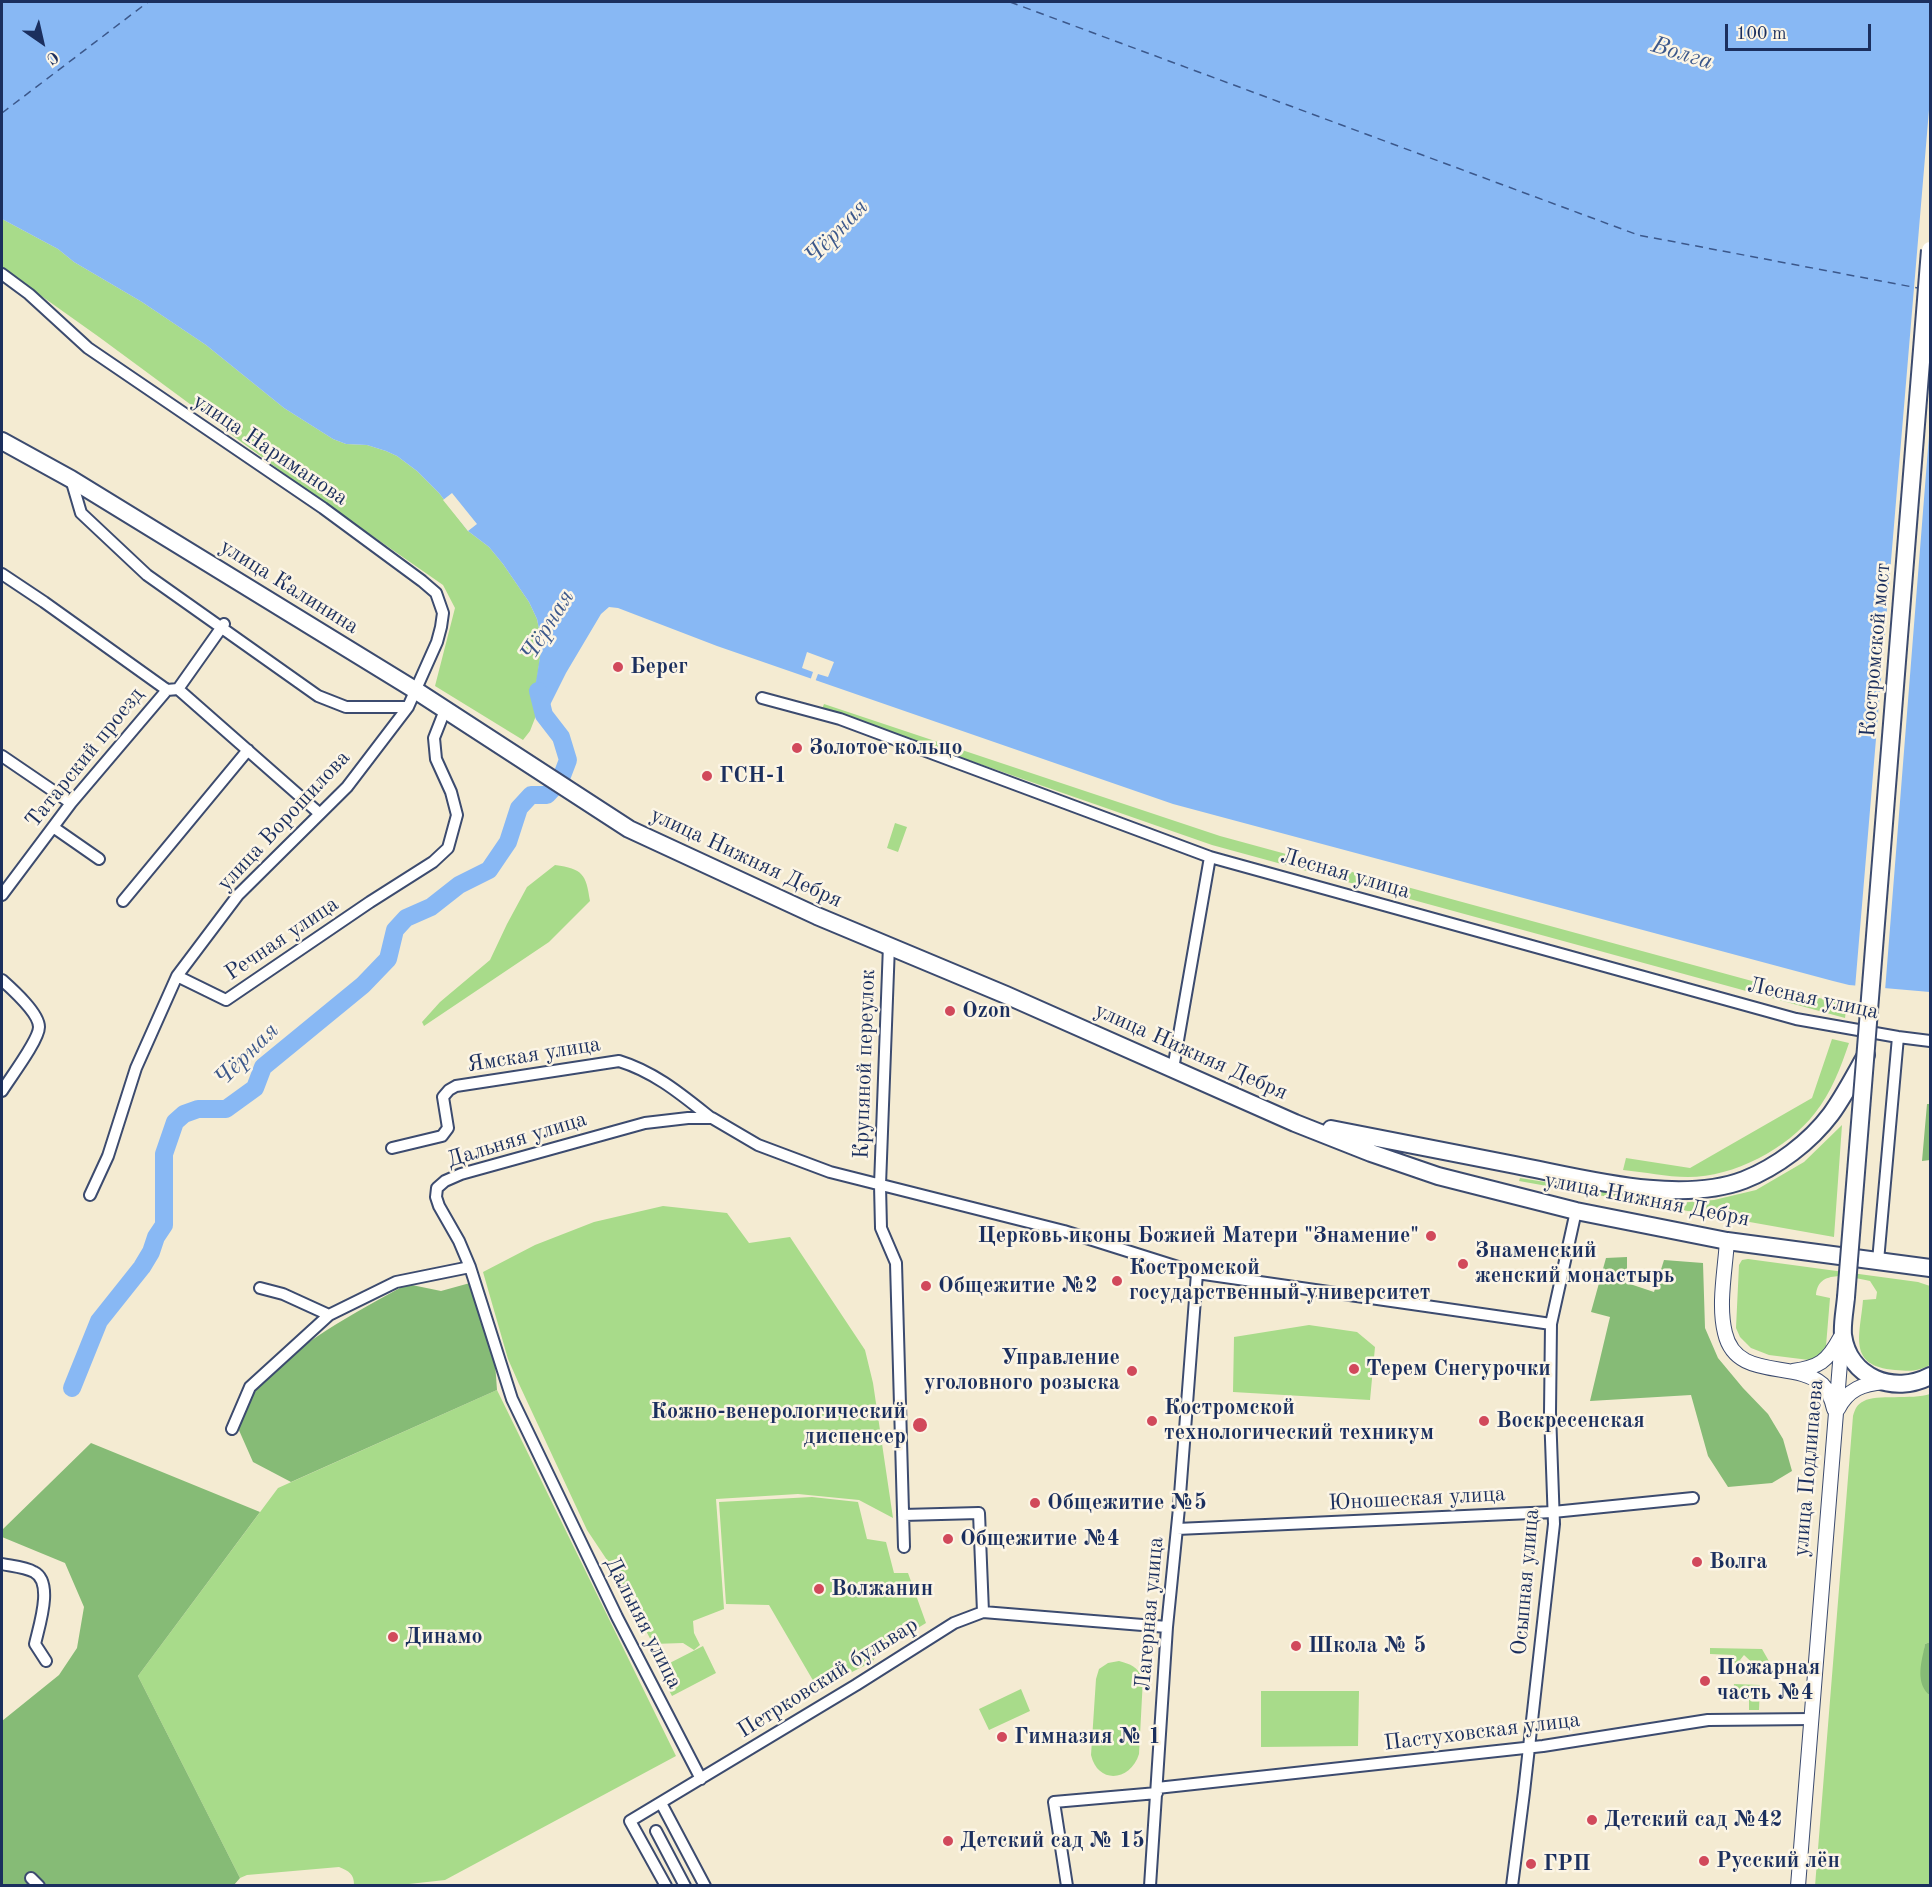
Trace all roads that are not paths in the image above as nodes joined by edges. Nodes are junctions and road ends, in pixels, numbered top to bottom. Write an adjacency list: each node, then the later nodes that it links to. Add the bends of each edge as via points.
1 (1930, 250): 27 (highway, Костромской мост, bridge)
2 (2, 274): 8 (street, улица Нариманова, via 88,348 323,508 436,593 443,613 441,627)
3 (2, 441): 4 (highway, улица Калинина)
4 (71, 479): 6 (street, via 81,513 147,574); 8 (highway, улица Калинина)
5 (2, 574): 7 (street)
6 (222, 626): 7 (street, Татарский проезд); 10 (street, via 318,696 346,706)
7 (173, 689): 13 (street); 15 (street, Татарский проезд)
8 (415, 690): 10 (street, улица Ворошилова); 11 (highway, улица Калинина)
9 (762, 698): 18 (street, Лесная улица, via 840,719)
10 (408, 707): 16 (street, улица Ворошилова, via 347,787)
11 (445, 710): 12 (highway, улица Калинина); 23 (street, Речная улица, via 434,738 436,759 457,816 448,848 433,862 226,1000)
12 (483, 734): 22 (highway, улица Нижняя Дебря, via 629,829)
13 (248, 750): 16 (street); 21 (street)
14 (2, 756): 15 (street)
15 (71, 803): 17 (street, Татарский проезд)
16 (319, 813): 23 (street, улица Ворошилова, via 238,895)
17 (53, 827): 19 (street); 20 (street, Татарский проезд)
18 (1210, 857): 25 (street, Лесная улица, via 1796,1019); 28 (street)
19 (99, 860)
20 (2, 895)
21 (123, 901)
22 (889, 945): 28 (highway, улица Нижняя Дебря); 33 (street, Крупяной переулок)
23 (177, 976): 34 (street, via 135,1068 108,1156)
24 (2, 980): 29 (street, via 36,1016 39,1027 37,1037)
25 (1898, 1037): 26 (street, Лесная улица); 37 (street)
26 (1930, 1041)
27 (1867, 1055): 31 (highway, via 1831,1114 1806,1141 1777,1163 1745,1179 1691,1191 1592,1180); 44 (highway, улица Подлипаева, bridge)
28 (1173, 1069): 31 (highway, улица Нижняя Дебря)
29 (2, 1091)
30 (712, 1118): 32 (street, Ямская улица, via 662,1080 619,1061 456,1086 443,1096 447,1133); 33 (street, via 758,1145 830,1172); 38 (street, Дальняя улица, via 645,1123 445,1181 437,1188 435,1197)
31 (1295, 1123): 35 (highway, улица Нижняя Дебря, via 1438,1176)
32 (392, 1148)
33 (879, 1185): 40 (street, via 1064,1231); 52 (street, via 881,1228 897,1263)
34 (90, 1195)
35 (1576, 1211): 36 (highway, улица Нижняя Дебря); 43 (street, Осыпная улица)
36 (1728, 1241): 37 (highway, улица Нижняя Дебря); 45 (main road, via 1723,1303 1731,1347 1752,1364)
37 (1878, 1261): 39 (highway, улица Нижняя Дебря)
38 (470, 1267): 42 (street, via 396,1281); 61 (street, Дальняя улица, via 512,1399 617,1617)
39 (1930, 1268)
40 (1197, 1273): 43 (street); 53 (street, Лагерная улица)
41 (260, 1288): 42 (street)
42 (329, 1315): 49 (street, via 250,1387)
43 (1551, 1324): 51 (street, Осыпная улица)
44 (1843, 1333): 45 (main road, via 1822,1363); 47 (highway, via 1859,1369); 48 (main road, улица Подлипаева)
45 (1791, 1372): 48 (main road, via 1820,1383 1829,1393)
46 (1930, 1376): 47 (highway, via 1914,1382)
47 (1884, 1382): 48 (main road, via 1860,1386 1846,1395)
48 (1836, 1414): 59 (main road, улица Подлипаева)
49 (232, 1429)
50 (1694, 1498): 51 (street, Юношеская улица)
51 (1553, 1512): 53 (street, Юношеская улица); 60 (street, Осыпная улица)
52 (903, 1515): 54 (street); 56 (street, via 978,1513)
53 (1177, 1529): 57 (street, Лагерная улица)
54 (904, 1547)
55 (2, 1564): 58 (street, via 35,1572 43,1580 46,1590 35,1644)
56 (983, 1612): 57 (street, Петрковский бульвар); 61 (street, Петрковский бульвар, via 954,1623)
57 (1167, 1627): 62 (street, Лагерная улица)
58 (46, 1661)
59 (1812, 1719): 60 (street, Пастуховская улица, via 1708,1720); 71 (main road, улица Подлипаева)
60 (1529, 1747): 62 (street, Пастуховская улица); 70 (street, Осыпная улица)
61 (701, 1779): 63 (street, Петрковский бульвар)
62 (1157, 1790): 68 (street, Пастуховская улица, via 1054,1802); 69 (street, Лагерная улица)
63 (661, 1803): 65 (street, Петрковский бульвар, via 630,1821); 67 (street)
64 (656, 1831): 66 (street)
65 (666, 1886)
66 (685, 1886)
67 (705, 1886)
68 (1067, 1886)
69 (1150, 1886)
70 (1512, 1886)
71 (1798, 1886)

